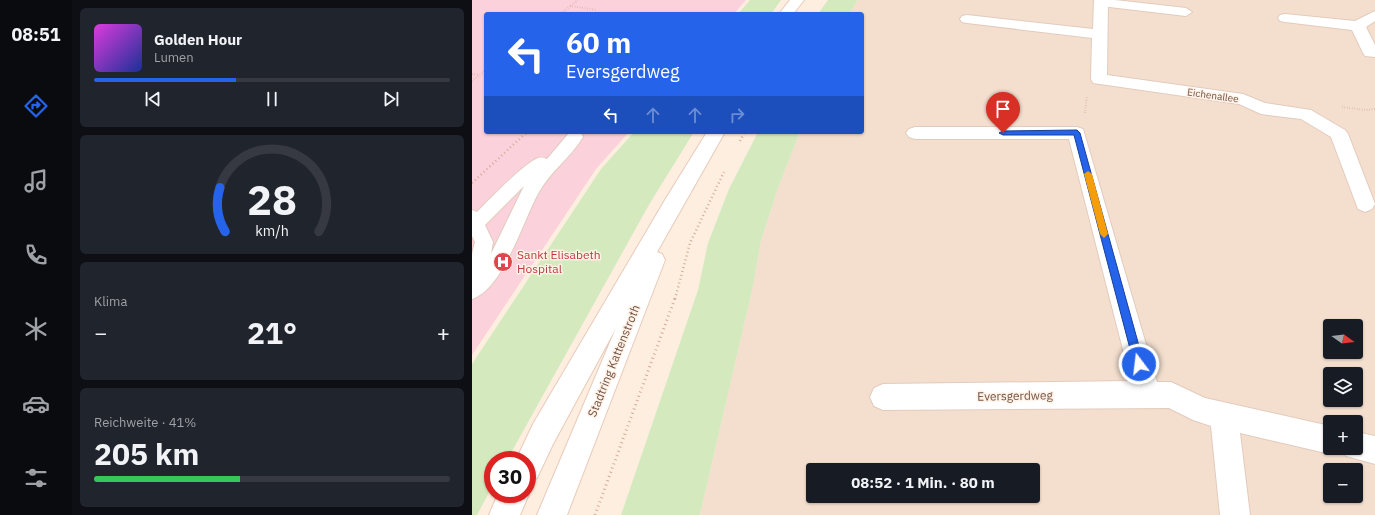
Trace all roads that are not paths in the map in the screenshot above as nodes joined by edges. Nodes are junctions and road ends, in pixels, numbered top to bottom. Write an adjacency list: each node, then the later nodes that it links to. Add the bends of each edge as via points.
1 (797, 0): 3 (street)
2 (1101, 1): 4 (lane); 9 (street)
3 (788, 12)
4 (1186, 12)
5 (1375, 15): 8 (street)
6 (1285, 18): 8 (street)
7 (967, 19): 9 (street)
8 (1358, 26): 10 (street)
9 (1100, 34): 13 (street, Eichenallee, via 1099,79 1243,99 1261,108 1305,114 1339,134)
10 (1372, 53)
11 (915, 133): 18 (street, via 1077,133)
12 (715, 134): 14 (street, Stadtring Kattenstroth)
13 (1365, 204)
14 (672, 205): 24 (street, Stadtring Kattenstroth); 27 (street, Stadtring Kattenstroth, via 653,263)
15 (473, 223): 16 (lane, via 484,242 479,265); 17 (lane, via 516,184 575,137 532,188 495,265)
16 (472, 279)
17 (472, 291)
18 (1147, 394): 19 (street, Eversgerdweg); 20 (street, Eversgerdweg, via 1171,395 1202,411)
19 (883, 397)
20 (1224, 417): 21 (street, Eversgerdweg); 28 (street)
21 (1323, 438)
22 (1363, 447): 23 (street)
23 (1375, 450)
24 (535, 451)
25 (510, 503): 26 (street)
26 (504, 515)
27 (552, 515)
28 (1235, 515)

